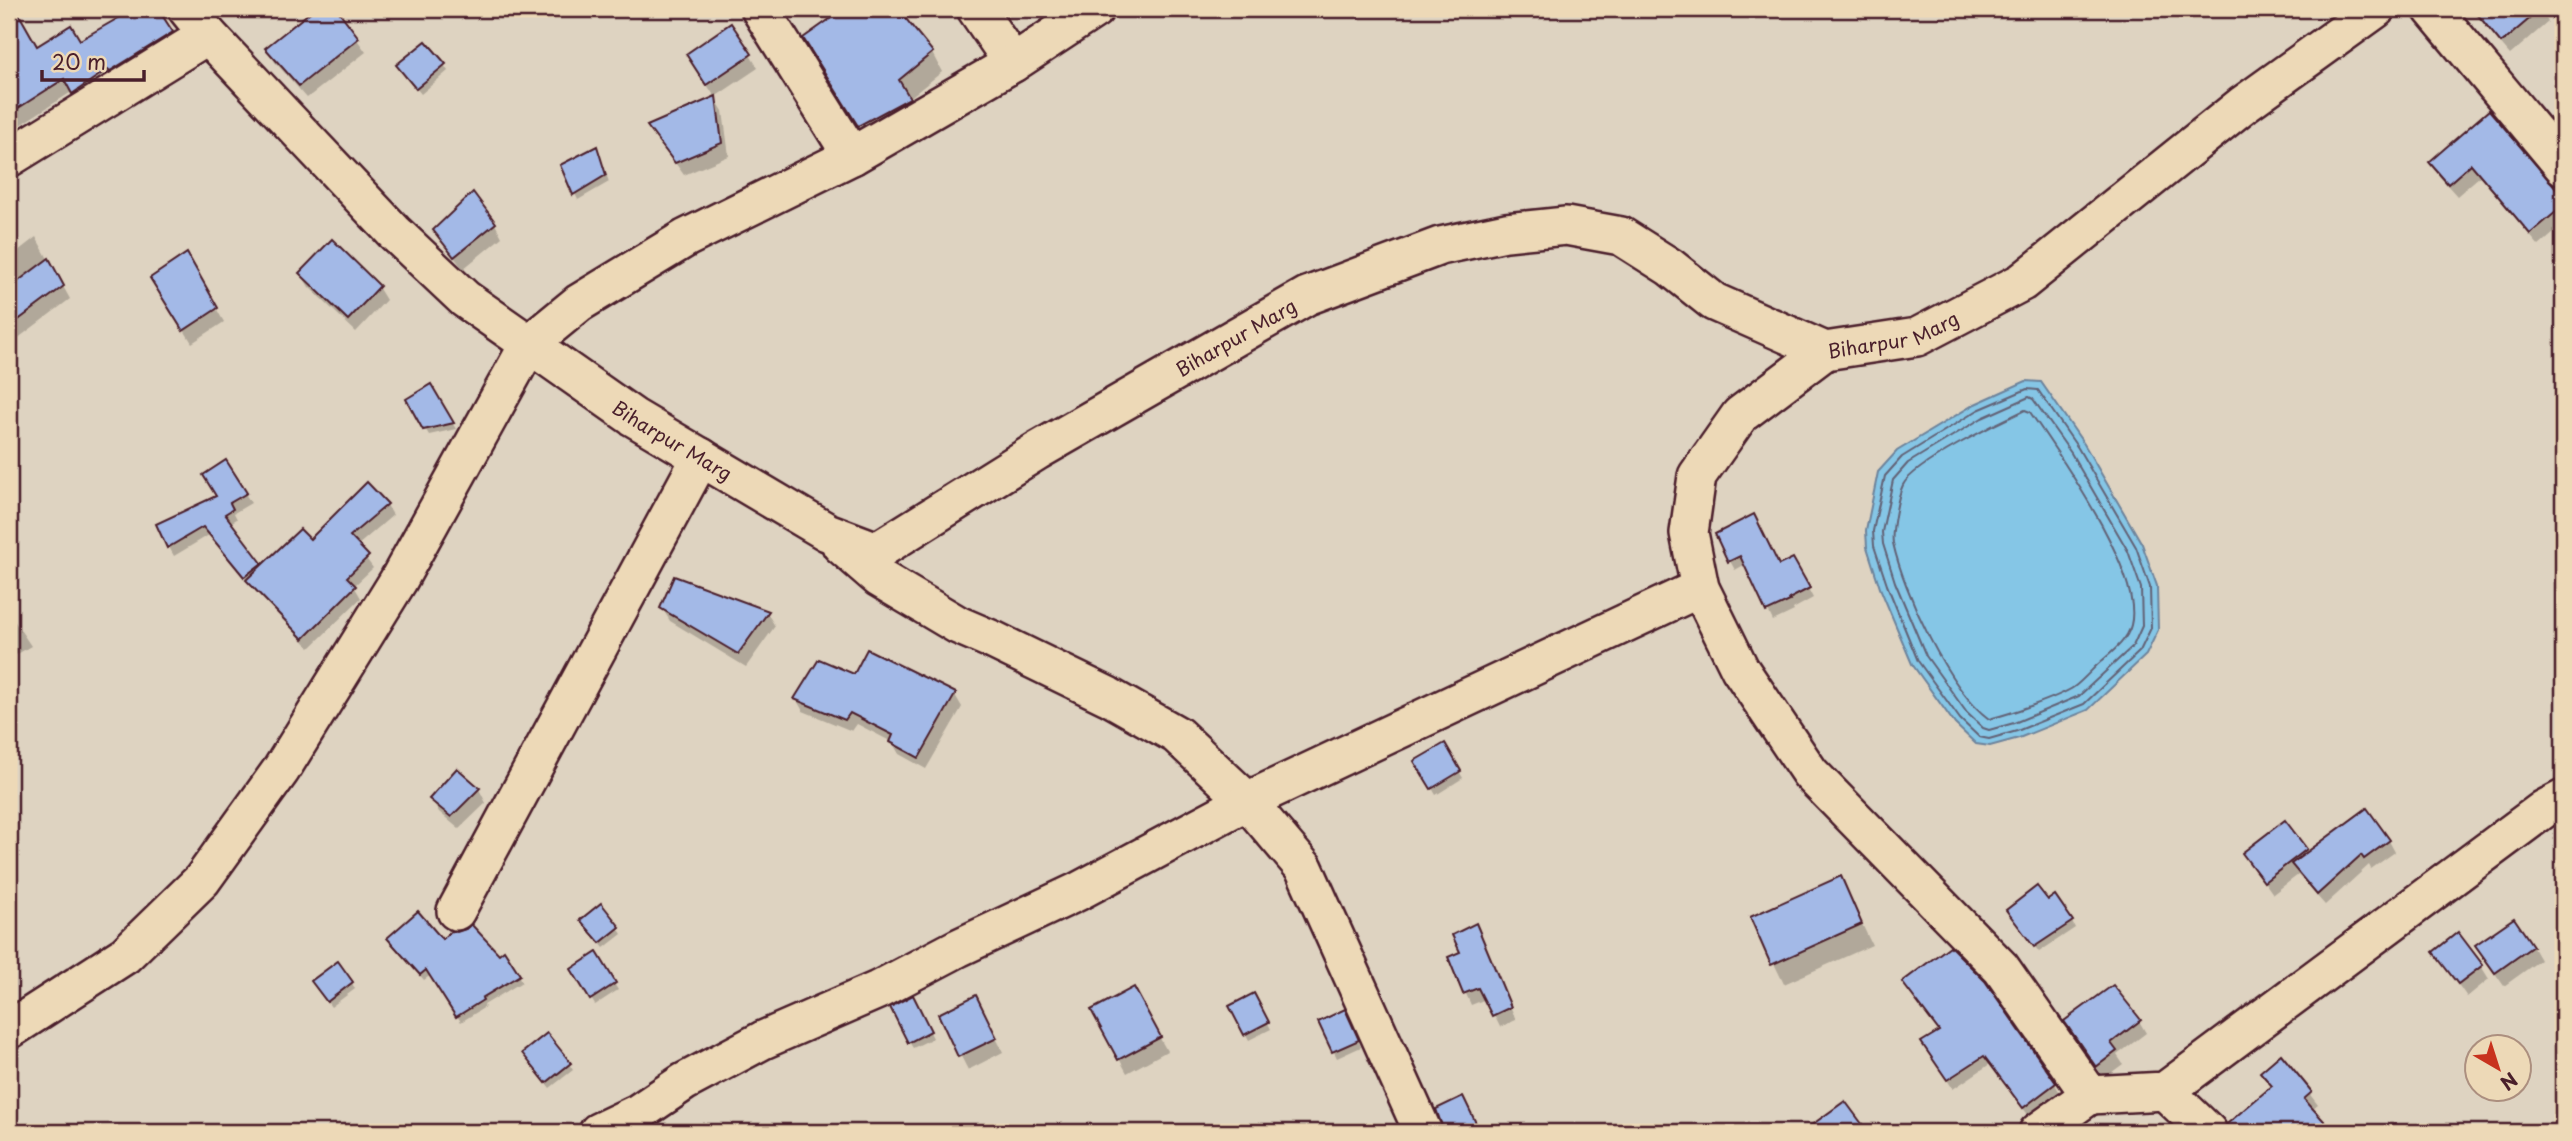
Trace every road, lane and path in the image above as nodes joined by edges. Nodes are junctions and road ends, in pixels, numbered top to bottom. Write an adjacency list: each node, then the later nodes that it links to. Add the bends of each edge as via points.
1 (761, 9): 8 (street)
2 (976, 9): 7 (street)
3 (1095, 9): 7 (street)
4 (2376, 9): 12 (street, Biharpur Marg, via 2244,104 2022,282 1917,337)
5 (2432, 9): 10 (street)
6 (197, 22): 9 (street); 11 (street, Biharpur Marg, via 394,232 465,299)
7 (1013, 63): 8 (street)
8 (852, 156): 11 (street, via 686,238 579,303)
9 (9, 159)
10 (2563, 166)
11 (529, 344): 13 (street, Biharpur Marg, via 633,417); 19 (street, via 390,593 281,770 202,880 125,956)
12 (1825, 351): 14 (street, Biharpur Marg, via 1714,302 1620,236 1566,226 1506,232 1440,246 1307,296 1037,451 877,551); 15 (street, via 1741,415 1697,476 1689,533)
13 (701, 457): 14 (street, Biharpur Marg); 18 (street)
14 (827, 532): 17 (street, via 879,578 958,625 1108,696 1177,735)
15 (1700, 588): 17 (street); 21 (street, via 1740,669 1810,773 2001,968)
16 (2563, 799): 20 (street)
17 (1247, 801): 22 (street, via 1077,892 878,990 763,1040); 23 (street, via 1304,868)
18 (456, 911)
19 (9, 1030)
20 (2165, 1091): 21 (street); 25 (street)
21 (2091, 1095): 24 (street)
22 (598, 1132)
23 (1423, 1132)
24 (2038, 1132)
25 (2208, 1132)

